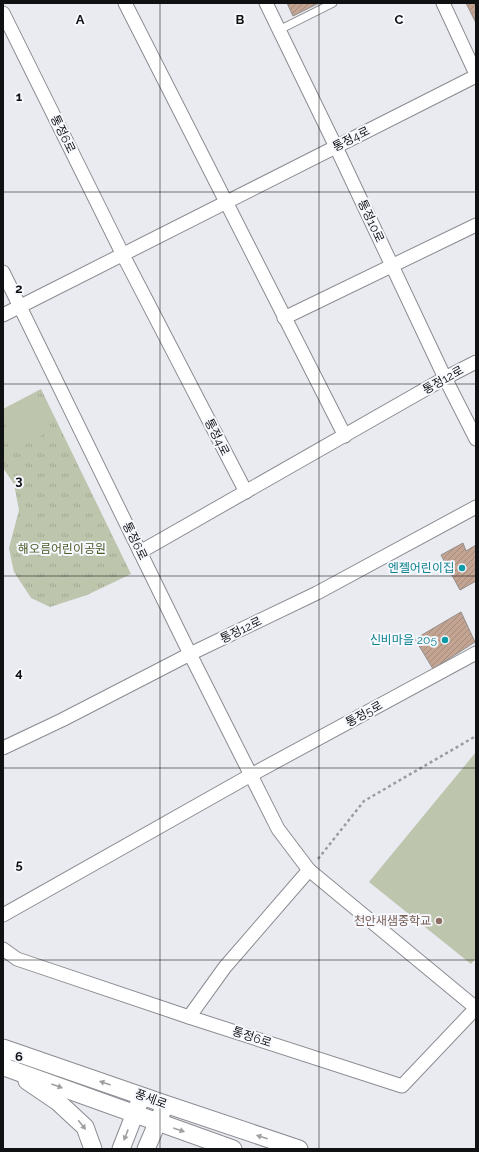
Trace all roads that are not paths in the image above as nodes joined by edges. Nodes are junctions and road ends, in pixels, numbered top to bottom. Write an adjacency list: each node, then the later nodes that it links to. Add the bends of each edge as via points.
1 (124, 3): 9 (street)
2 (266, 3): 6 (street, 통정10로)
3 (333, 3): 6 (lane)
4 (443, 3): 7 (street)
5 (3, 13): 11 (street, 통정6로)
6 (279, 30): 8 (street, 통정10로)
7 (476, 75): 8 (street, 통정4로)
8 (336, 147): 9 (street, 통정4로); 12 (street, 통정10로)
9 (226, 203): 11 (street, 통정4로); 16 (street)
10 (476, 225): 12 (street)
11 (123, 255): 14 (street, 통정4로); 21 (street, 통정4로)
12 (392, 266): 16 (street); 18 (street, 통정10로)
13 (3, 272): 14 (street, 통정6로)
14 (21, 306): 15 (street); 23 (street, 통정6로)
15 (3, 315)
16 (284, 318): 19 (street)
17 (476, 362): 18 (street, 통정12로)
18 (445, 378): 19 (street, 통정12로); 20 (street, 통정10로)
19 (345, 436): 21 (street, 통정12로)
20 (476, 439)
21 (246, 492): 23 (street, 통정12로)
22 (476, 507): 25 (street, 통정12로, via 317,593)
23 (140, 552): 25 (street, 통정6로)
24 (476, 653): 27 (street, 통정5로)
25 (190, 654): 26 (street, 통정12로); 27 (street, 통정6로)
26 (3, 748)
27 (251, 775): 28 (street, 통정6로, via 278,829); 29 (street)
28 (309, 870): 31 (street, via 225,967); 31 (street, 통정6로, via 476,1008 402,1086)
29 (3, 915)
30 (3, 949): 31 (street, 통정6로, via 17,959)
31 (189, 1017)
32 (3, 1048): 34 (street, 풍세로, one-way to 32)
33 (5, 1066): 36 (street, 풍세로, one-way to 36); 38 (street, one-way to 38, via 58,1102 85,1127)
34 (142, 1096): 35 (street, 풍세로); 36 (street)
35 (165, 1104): 37 (street); 42 (street, 풍세로, one-way to 35)
36 (135, 1114): 37 (street, 풍세로); 39 (street, one-way to 39)
37 (158, 1122): 40 (street); 41 (street, 풍세로, one-way to 41)
38 (93, 1149)
39 (121, 1149)
40 (146, 1149)
41 (233, 1149)
42 (299, 1149)

